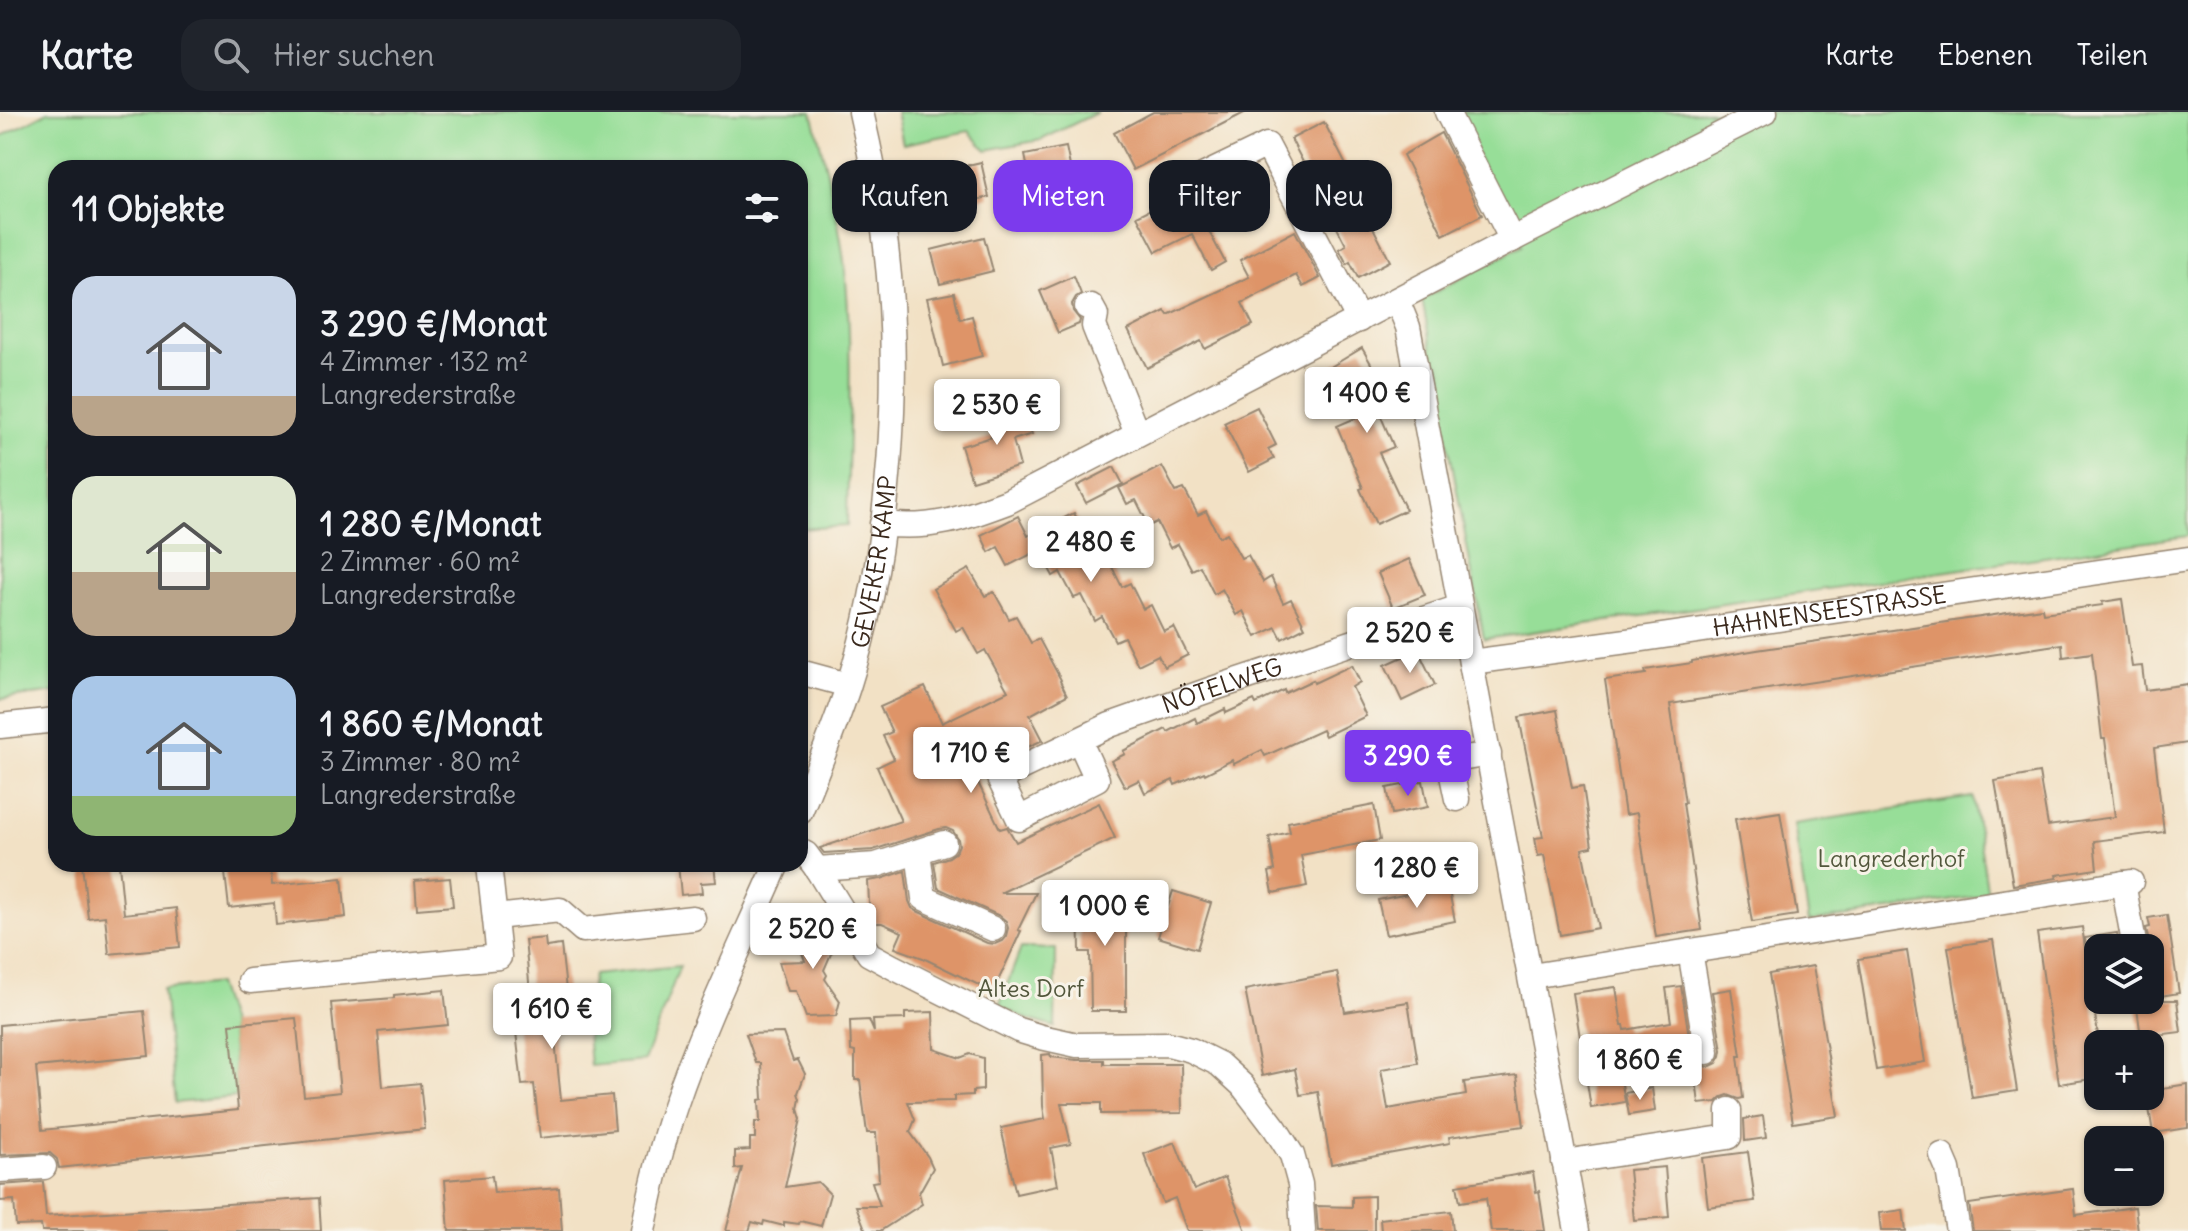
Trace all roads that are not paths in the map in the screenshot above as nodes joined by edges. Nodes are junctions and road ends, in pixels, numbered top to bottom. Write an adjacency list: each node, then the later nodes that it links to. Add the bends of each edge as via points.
1 (861, 112): 10 (street, GEVEKER KAMP, via 884,232 890,300 890,423)
2 (1447, 112): 5 (street)
3 (1765, 112): 5 (street)
4 (1236, 160): 8 (street, via 1267,145)
5 (1518, 237): 6 (street)
6 (1397, 300): 8 (street); 12 (street, via 1408,327)
7 (1087, 307): 9 (street, via 1096,315 1094,326)
8 (1359, 320): 9 (street)
9 (1137, 434): 10 (street, via 1007,502 962,519 909,527)
10 (882, 524): 15 (street, GEVEKER KAMP)
11 (2188, 559): 13 (street, HAHNENSEESTRASSE)
12 (1460, 607): 13 (street); 18 (street, NÖTELWEG, via 1212,689)
13 (1471, 662): 19 (street)
14 (808, 674): 15 (street)
15 (848, 685): 20 (street, GEVEKER KAMP)
16 (48, 721): 17 (street)
17 (0, 726)
18 (1079, 740)
19 (1489, 754): 21 (street, via 1449,761); 33 (street)
20 (808, 791)
21 (1457, 799)
22 (944, 843): 23 (street)
23 (918, 852): 25 (street, via 876,865); 30 (street, via 924,898)
24 (808, 857): 25 (street)
25 (817, 869): 42 (street, via 869,954 1018,1030 1077,1045 1168,1044 1219,1064 1242,1085 1292,1155)
26 (490, 872): 28 (street)
27 (773, 872): 41 (street, via 674,1108)
28 (495, 917): 29 (street, via 560,910 583,930); 34 (street, via 499,957)
29 (693, 918)
30 (993, 929)
31 (2133, 934): 32 (street, via 2127,882)
32 (1690, 951): 33 (street); 35 (street)
33 (1531, 976): 38 (street)
34 (250, 981)
35 (1707, 1052)
36 (1729, 1110): 38 (street, via 1729,1137)
37 (1942, 1155): 44 (street)
38 (1564, 1162): 43 (street)
39 (44, 1167): 40 (street)
40 (0, 1170)
41 (643, 1231)
42 (1303, 1231)
43 (1577, 1231)
44 (1958, 1231)

